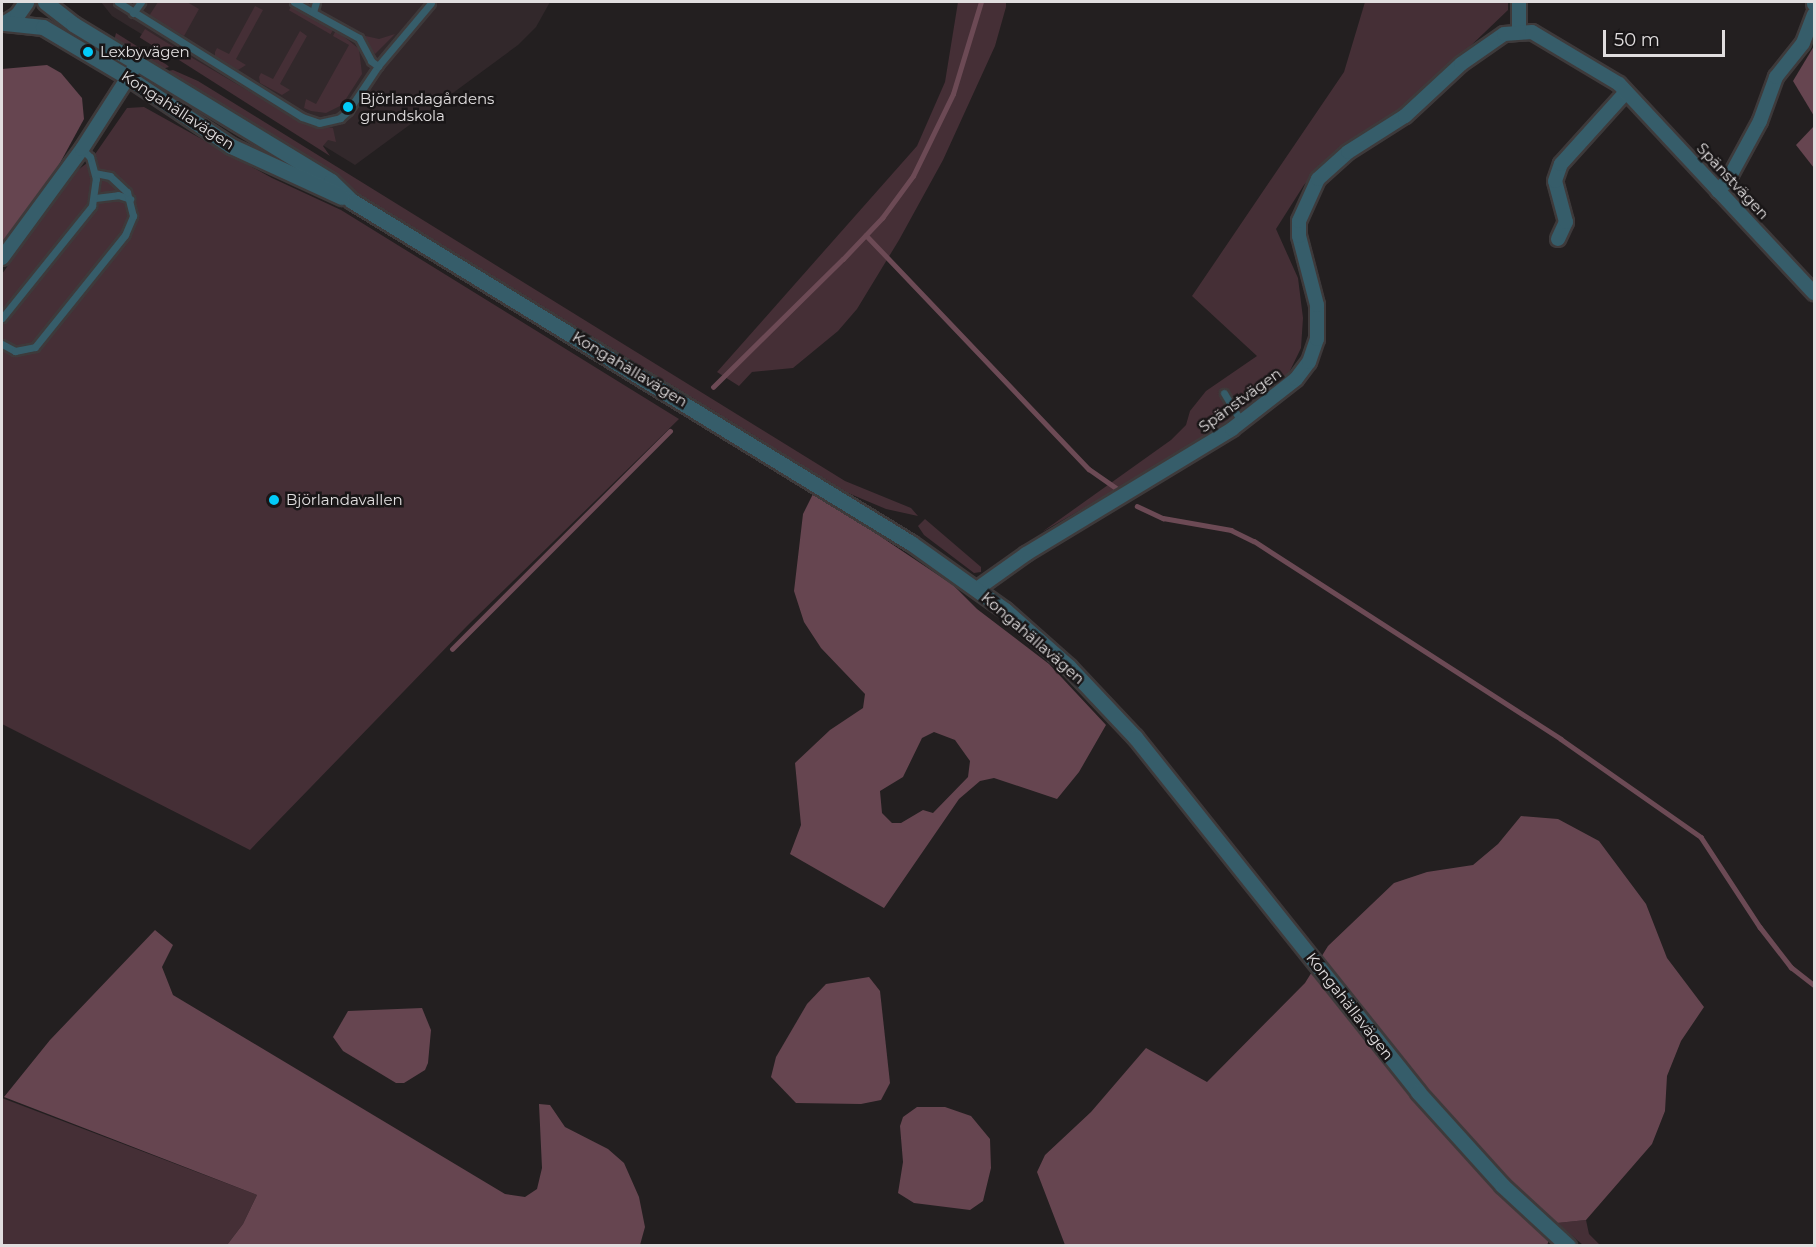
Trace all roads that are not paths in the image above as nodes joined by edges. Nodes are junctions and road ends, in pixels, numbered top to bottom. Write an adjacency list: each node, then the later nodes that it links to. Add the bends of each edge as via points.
1 (26, 2): 12 (street, Kongahällavägen, via 17,15)
2 (45, 2): 14 (street, Kongahällavägen)
3 (118, 2): 10 (lane)
4 (141, 2): 10 (lane)
5 (294, 2): 9 (lane)
6 (316, 2): 9 (lane)
7 (1519, 2): 13 (street)
8 (431, 3): 15 (lane)
9 (313, 12): 15 (lane, via 359,38)
10 (133, 13): 15 (lane, via 302,117 319,123 340,118 348,111)
11 (1815, 15): 20 (street, via 1803,43 1776,77 1760,121)
12 (3, 24): 16 (street, Kongahällavägen, via 43,27)
13 (1519, 31): 17 (street, Spänstvägen, via 1532,32 1612,79); 30 (street, Spänstvägen, via 1492,40 1405,116 1348,152 1318,179 1299,221 1299,236 1317,305 1314,351 1290,385)
14 (138, 62): 16 (street); 23 (street, Kongahällavägen, via 331,182)
15 (378, 66)
16 (129, 78): 18 (street); 23 (street, Kongahällavägen, via 231,146)
17 (1626, 92): 20 (street, Spänstvägen); 24 (street, via 1561,164 1555,181 1566,222)
18 (82, 149): 19 (lane, via 90,157); 25 (street)
19 (95, 173): 21 (lane); 22 (lane, via 117,180)
20 (1718, 191): 26 (street, Spänstvägen)
21 (95, 198): 22 (lane, via 118,195); 27 (lane)
22 (130, 199): 28 (lane, via 133,216 125,235 41,342 23,351)
23 (352, 201): 31 (street, Kongahällavägen, via 824,487)
24 (1558, 239)
25 (2, 258)
26 (1815, 293)
27 (2, 318)
28 (2, 344)
29 (1224, 393): 30 (lane)
30 (1242, 422): 31 (street, Spänstvägen, via 1026,554)
31 (977, 589): 32 (street, Kongahällavägen, via 1052,651 1120,720 1425,1101 1502,1185)
32 (1568, 1245)

